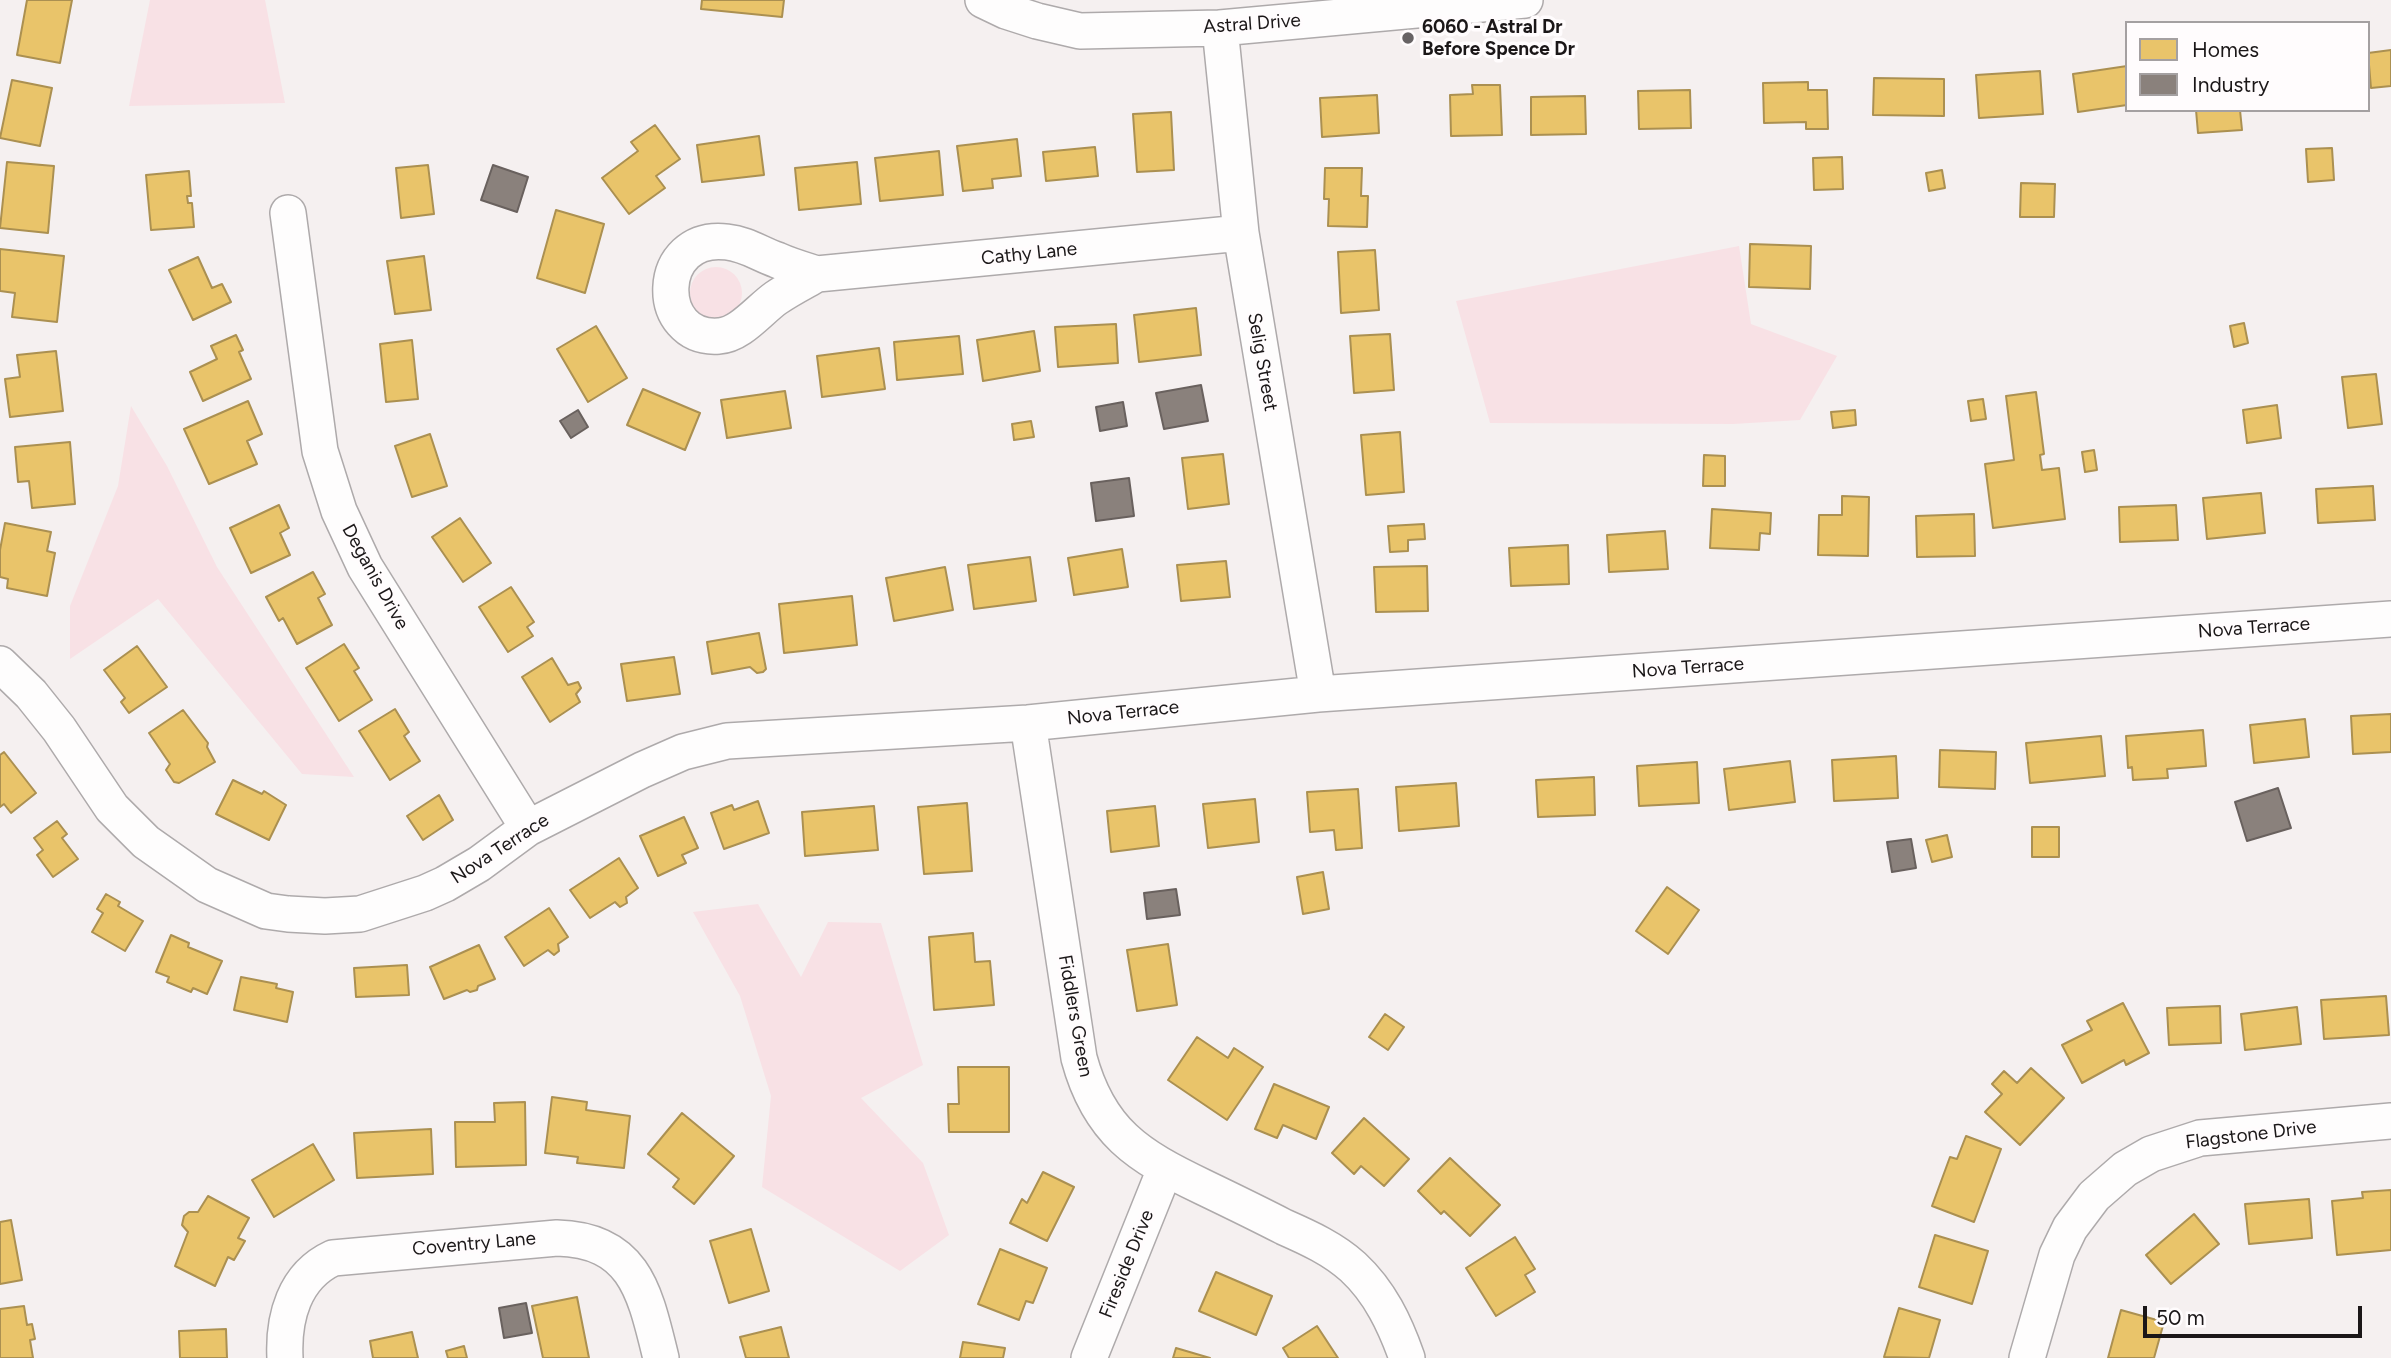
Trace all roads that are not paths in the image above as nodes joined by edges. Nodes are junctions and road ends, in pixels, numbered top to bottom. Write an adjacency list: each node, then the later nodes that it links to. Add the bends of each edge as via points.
1 (983, 0): 4 (street, Astral Drive, via 1037,22 1080,31)
2 (1525, 0): 3 (street, Astral Drive)
3 (1475, 2): 4 (street, Astral Drive)
4 (1220, 28): 6 (street, Selig Street)
5 (288, 214): 12 (street, Deganis Drive, via 320,451 339,511 365,568)
6 (1241, 233): 7 (street, Cathy Lane); 10 (street, Selig Street)
7 (817, 274)
8 (2391, 619): 10 (street, Nova Terrace)
9 (0, 664): 12 (street, Nova Terrace, via 60,729 112,808 146,842 207,885 266,911 360,915 445,884)
10 (1318, 694): 11 (street, Nova Terrace)
11 (1028, 723): 12 (street, Nova Terrace, via 727,741 669,757); 14 (street, Fiddlers Green, via 1083,1075 1118,1133)
12 (528, 828)
13 (2391, 1121): 19 (street, Flagstone Drive, via 2200,1138 2169,1146 2133,1164 2094,1196 2070,1228 2057,1255)
14 (1165, 1169): 17 (street, Fireside Drive); 18 (street, Fiddlers Green, via 1317,1242 1340,1258 1384,1305)
15 (285, 1358): 16 (street, Coventry Lane, via 287,1321 299,1288 317,1267 333,1258 572,1238 603,1246 628,1268 647,1304)
16 (661, 1358)
17 (1089, 1358)
18 (1407, 1358)
19 (2027, 1358)

